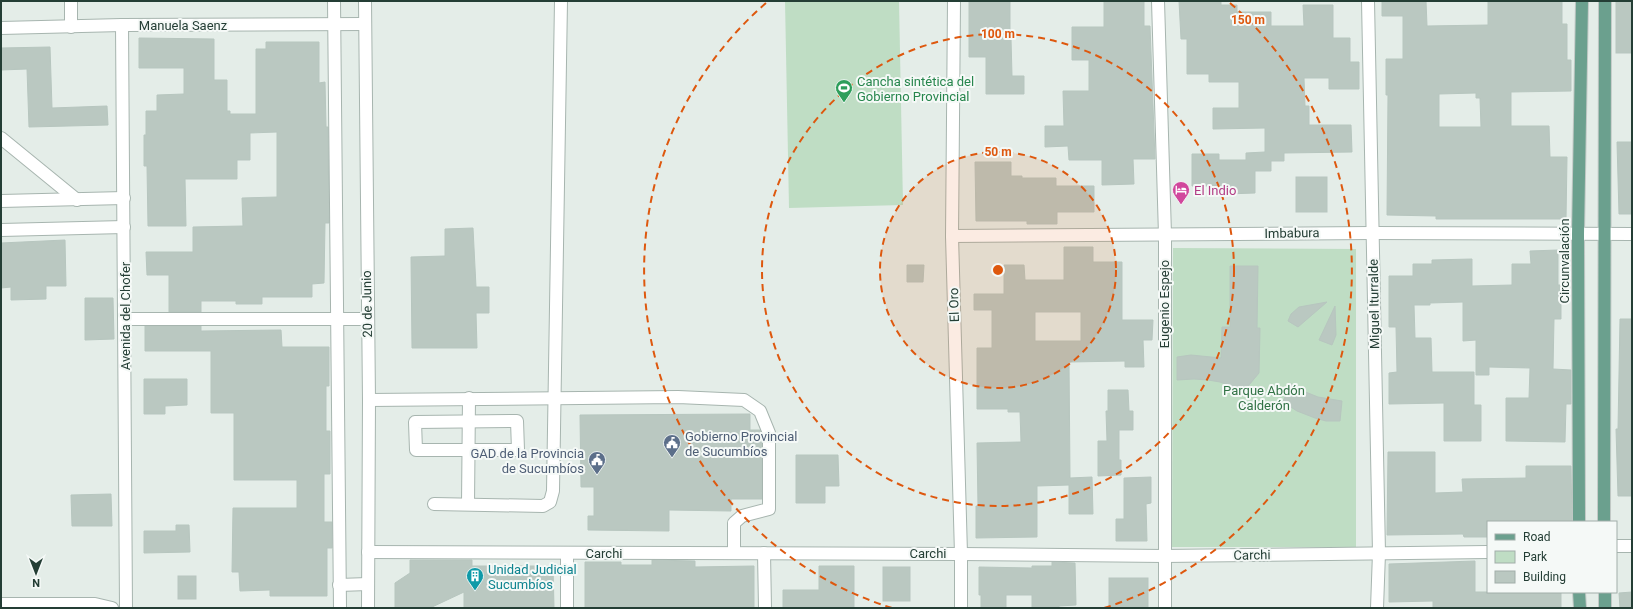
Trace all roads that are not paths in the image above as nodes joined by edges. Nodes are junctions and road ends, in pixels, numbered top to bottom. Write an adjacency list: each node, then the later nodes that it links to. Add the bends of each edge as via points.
1 (70, 1): 13 (street)
2 (334, 1): 12 (street)
3 (365, 1): 10 (street, 20 de Junio)
4 (561, 1): 31 (street)
5 (954, 1): 26 (street, El Oro)
6 (1158, 1): 24 (street, Eugenio Espejo)
7 (1368, 1): 21 (street, Miguel Iturralde)
8 (1582, 1): 22 (main road, Circunvalación)
9 (1605, 1): 25 (main road)
10 (364, 24): 12 (street, Manuela Saenz); 28 (street, 20 de Junio)
11 (122, 25): 12 (street, Manuela Saenz); 13 (street, Manuela Saenz); 16 (street, Avenida del Chofer)
12 (334, 25): 29 (street)
13 (72, 27): 14 (street, Manuela Saenz)
14 (1, 28)
15 (1, 138): 17 (street)
16 (124, 198): 17 (street); 19 (street, Avenida del Chofer)
17 (77, 200): 18 (street)
18 (1, 201)
19 (124, 227): 20 (street); 27 (street, Avenida del Chofer)
20 (1, 230)
21 (1372, 233): 22 (street, Imbabura); 24 (street, Imbabura); 46 (street, Miguel Iturralde)
22 (1578, 234): 25 (street, Imbabura); 37 (main road, Circunvalación)
23 (1632, 234): 25 (street, Imbabura)
24 (1165, 235): 26 (street, Imbabura); 48 (street, Eugenio Espejo)
25 (1604, 235): 38 (main road)
26 (952, 236): 47 (street, El Oro)
27 (125, 319): 29 (street); 55 (street, Avenida del Chofer)
28 (367, 319): 29 (street); 32 (street, 20 de Junio)
29 (337, 320): 50 (street)
30 (470, 398): 31 (street); 32 (street); 33 (street)
31 (555, 398): 36 (street, via 553,491 550,502 543,506); 44 (street, via 678,397 744,400 760,411 769,433 769,509 742,516 734,523)
32 (369, 400): 41 (street, 20 de Junio)
33 (469, 421): 34 (street); 34 (street, via 517,421 518,450); 34 (street, via 415,422 416,450)
34 (469, 450): 36 (street)
35 (434, 504): 36 (street)
36 (468, 504)
37 (1579, 521)
38 (1604, 521)
39 (1617, 546): 40 (street)
40 (1632, 546)
41 (368, 552): 42 (street, Carchi); 49 (street, 20 de Junio)
42 (567, 552): 44 (street, Carchi); 58 (street)
43 (1487, 552): 46 (street, Carchi)
44 (734, 553): 45 (street, Carchi)
45 (764, 553): 47 (street, Carchi); 59 (street)
46 (1378, 553): 48 (street, Carchi); 62 (street, Miguel Iturralde)
47 (961, 554): 48 (street, Carchi); 60 (street, El Oro)
48 (1164, 556): 61 (street, Eugenio Espejo)
49 (368, 584): 50 (street); 57 (street, 20 de Junio)
50 (339, 585): 56 (street)
51 (1580, 593): 63 (main road)
52 (1605, 593): 64 (main road)
53 (1, 604): 54 (street, via 95,604)
54 (112, 608)
55 (126, 608)
56 (340, 608)
57 (368, 608)
58 (567, 608)
59 (765, 608)
60 (961, 608)
61 (1165, 608)
62 (1377, 608)
63 (1580, 608)
64 (1605, 608)

